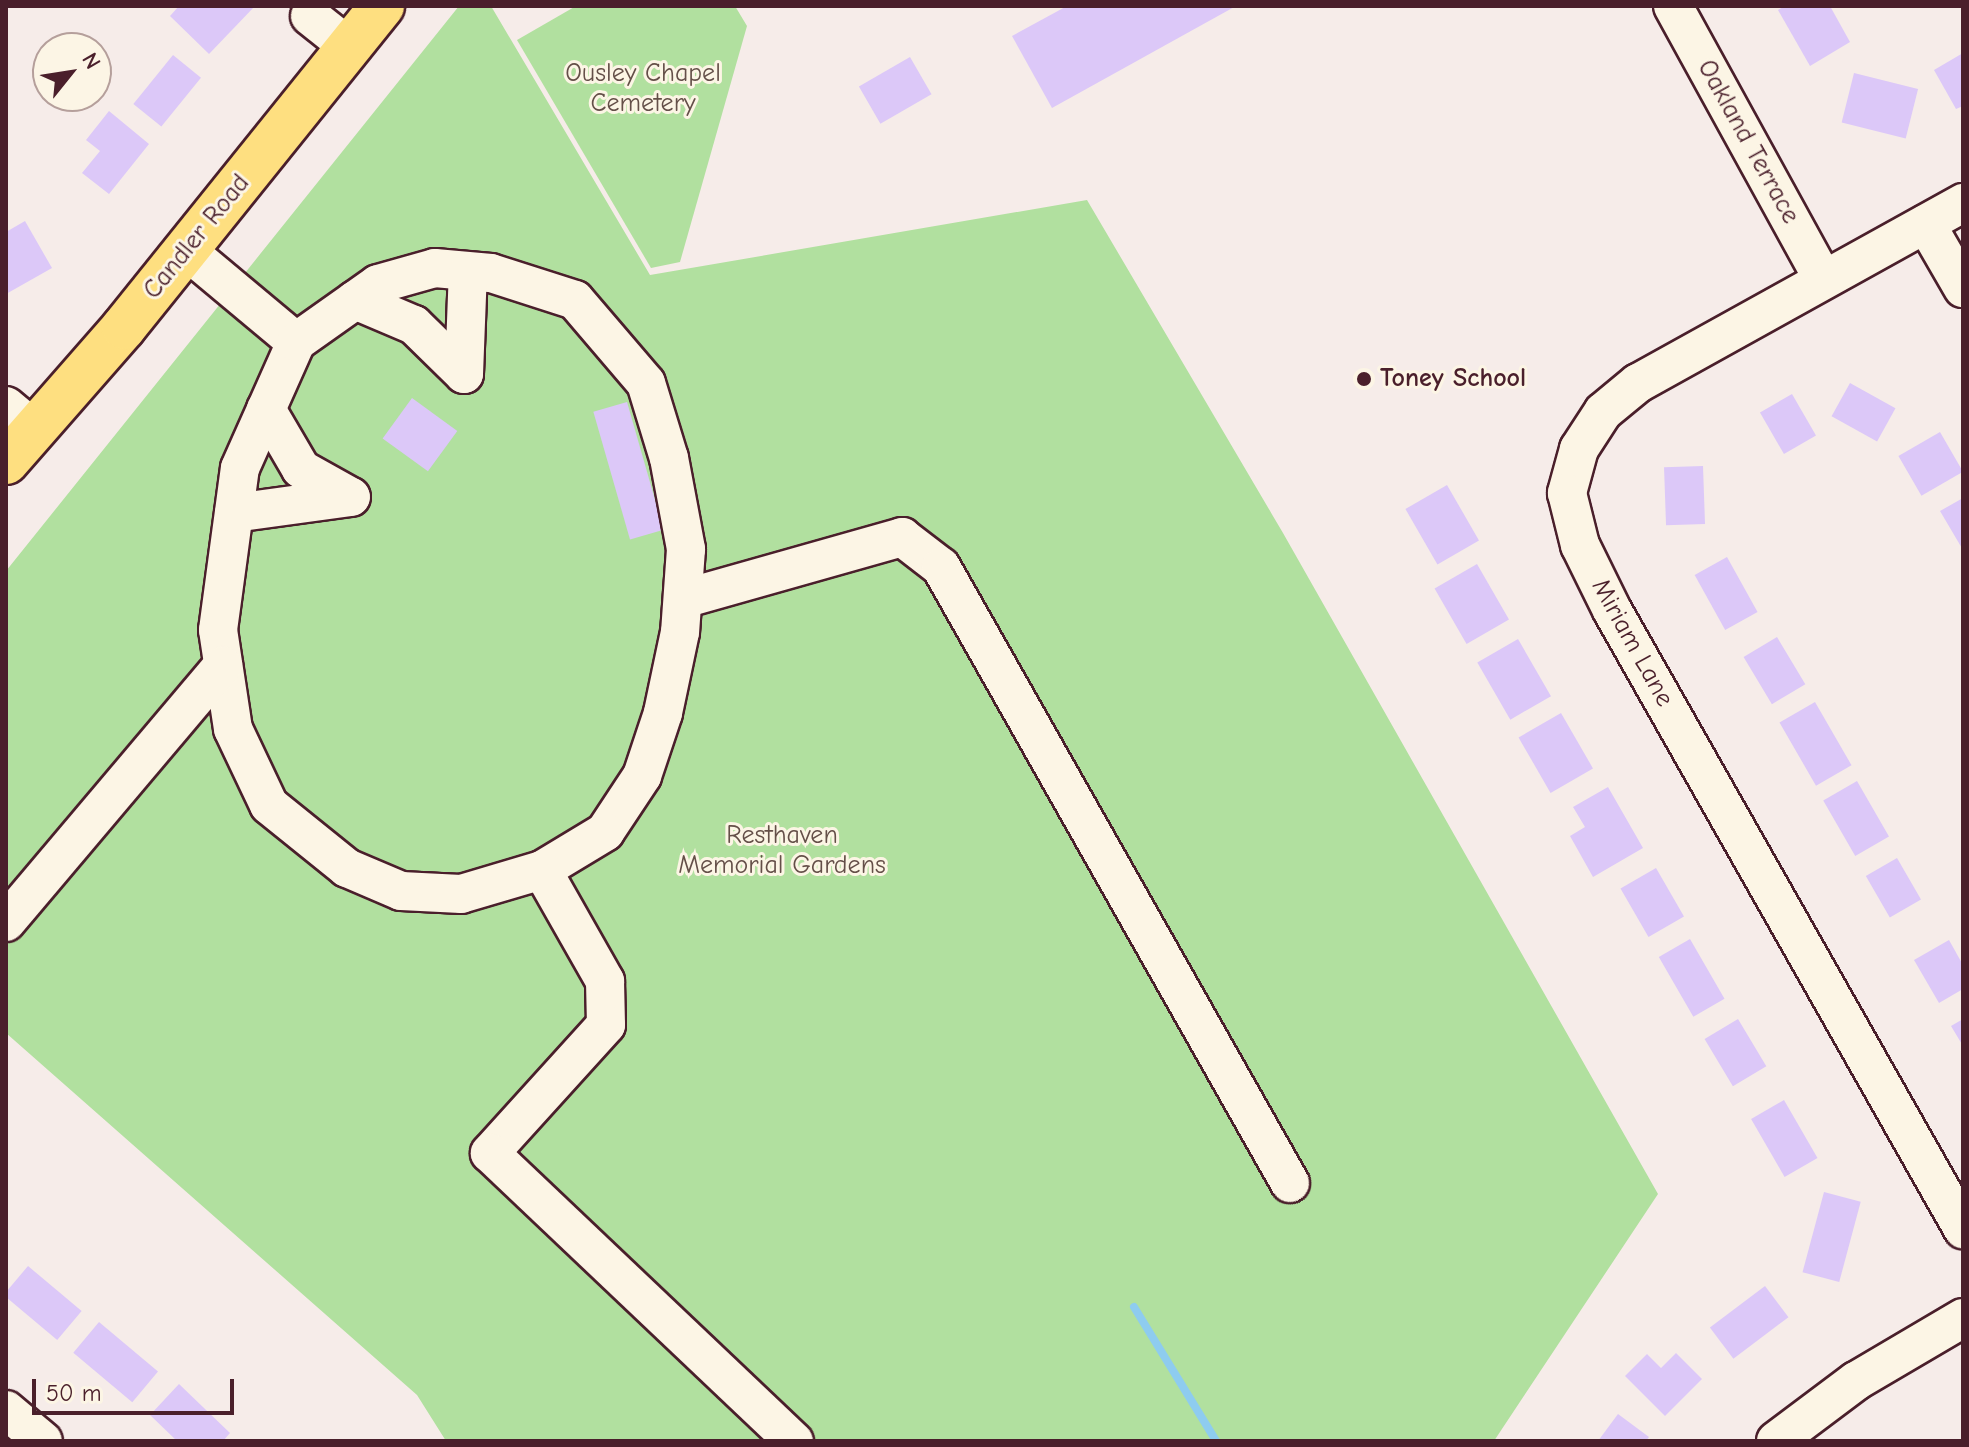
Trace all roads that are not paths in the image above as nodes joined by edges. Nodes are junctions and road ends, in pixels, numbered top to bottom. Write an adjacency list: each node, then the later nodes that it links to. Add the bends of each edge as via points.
1 (382, 6): 4 (main road, Candler Road)
2 (1673, 6): 9 (street, Oakland Terrace)
3 (310, 16): 4 (street)
4 (349, 47): 7 (main road, Candler Road)
5 (1963, 203): 6 (street, Miriam Lane)
6 (1926, 224): 9 (street, Miriam Lane); 10 (street)
7 (186, 250): 12 (street); 14 (main road, Candler Road, via 124,327)
8 (468, 272): 11 (street, via 435,268 378,284); 11 (street, via 464,374 414,325); 17 (street, via 491,273 575,300 646,383 669,458 686,549)
9 (1823, 279): 22 (street, Miriam Lane, via 1650,376 1614,402 1579,449 1567,493 1580,545 1612,610)
10 (1963, 288)
11 (355, 300): 12 (street)
12 (296, 342): 13 (street)
13 (266, 409): 16 (street, via 240,468); 16 (street, via 301,469 351,497)
14 (19, 417): 15 (main road, Candler Road)
15 (6, 462)
16 (234, 513): 18 (street, via 218,630)
17 (683, 599): 19 (street, via 663,713 642,776 605,832); 21 (street, via 902,537 941,567)
18 (223, 665): 19 (street, via 233,729 269,805 347,868 401,891 461,894); 20 (street)
19 (542, 870): 26 (street, via 605,981 606,1025 490,1153)
20 (6, 922)
21 (1290, 1183)
22 (1963, 1229)
23 (1963, 1318): 27 (street, via 1856,1381)
24 (6, 1410): 25 (street)
25 (43, 1441)
26 (794, 1441)
27 (1776, 1441)

